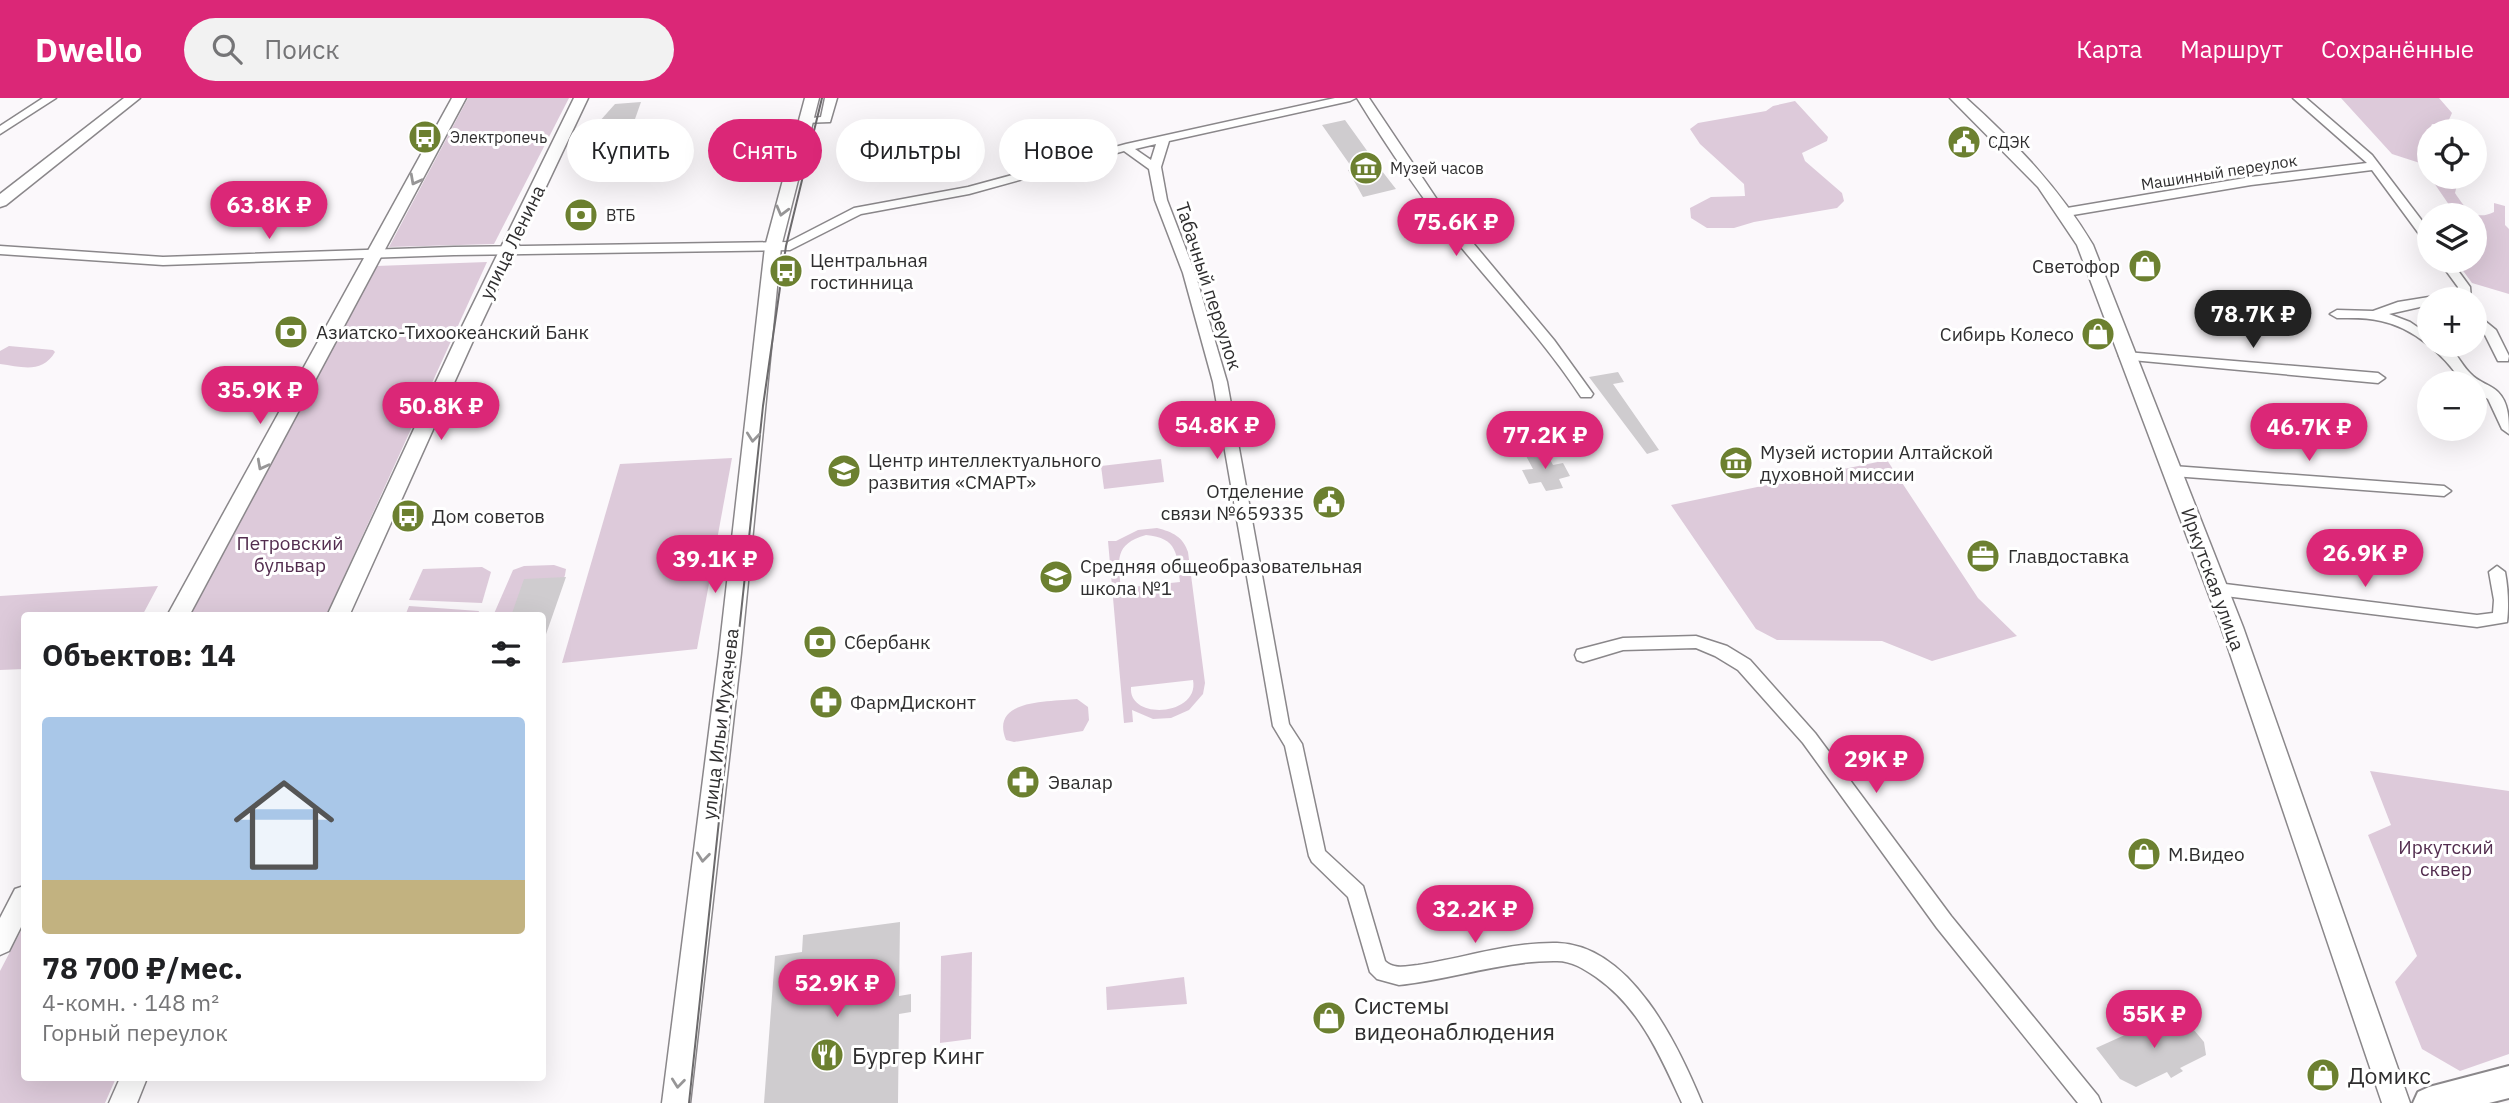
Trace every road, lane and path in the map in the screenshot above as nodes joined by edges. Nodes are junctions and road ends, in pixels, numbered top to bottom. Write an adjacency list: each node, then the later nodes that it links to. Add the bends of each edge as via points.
1 (50, 98): 13 (street)
2 (133, 98): 19 (main road)
3 (459, 98): 25 (main road, one-way to 25)
4 (581, 98): 24 (main road, улица Ленина)
5 (812, 98): 11 (main road, улица Ильи Мухачева)
6 (831, 98): 12 (street)
7 (1350, 98): 14 (street)
8 (1363, 98): 37 (street, via 1396,152 1480,261 1560,353)
9 (1957, 98): 20 (main road, Иркутская улица, via 2021,156)
10 (2299, 98): 16 (street)
11 (807, 119)
12 (822, 120)
13 (0, 131)
14 (1164, 138): 15 (street); 17 (street, Табачный переулок)
15 (1126, 146): 17 (street); 22 (street, via 969,190 844,215 811,238)
16 (2375, 166): 20 (street, Машинный переулок); 21 (street)
17 (1155, 167): 52 (street, Табачный переулок, via 1161,200 1189,273 1220,382 1280,726 1293,744 1318,856 1356,891 1377,966 1384,973 1412,975 1556,952 1591,963 1623,985 1651,1017)
18 (790, 182): 22 (main road, улица Ильи Мухачева, one-way to 22)
19 (0, 202)
20 (2067, 212): 31 (main road, Иркутская улица, via 2085,245)
21 (2417, 223)
22 (773, 247): 24 (street); 51 (main road, улица Ильи Мухачева, one-way to 51)
23 (0, 250): 25 (street, via 163,261)
24 (507, 250): 25 (street); 44 (main road, улица Ленина)
25 (376, 254): 43 (main road, one-way to 43)
26 (2417, 303): 28 (street)
27 (2337, 314): 28 (street)
28 (2377, 314): 30 (street)
29 (2487, 329): 33 (street)
30 (2417, 332)
31 (2126, 356): 35 (street); 39 (main road, Иркутская улица)
32 (2450, 357): 34 (street)
33 (2503, 358)
34 (2462, 371)
35 (2378, 378)
36 (2487, 391): 38 (street, via 2494,396)
37 (1586, 394)
38 (2509, 429)
39 (2173, 471): 40 (street); 42 (main road, Иркутская улица)
40 (2444, 491)
41 (2497, 572): 42 (street, via 2501,618 2477,621)
42 (2217, 589): 54 (main road, Иркутская улица)
43 (180, 612)
44 (340, 612)
45 (1583, 655): 53 (street, via 1623,644 1696,642 1744,665 1809,738 1944,922)
46 (21, 903): 47 (main road)
47 (0, 943)
48 (133, 1081): 50 (main road)
49 (2509, 1082): 55 (main road)
50 (122, 1103)
51 (676, 1103)
52 (1692, 1103)
53 (2091, 1103)
54 (2396, 1103)
55 (2429, 1103)

